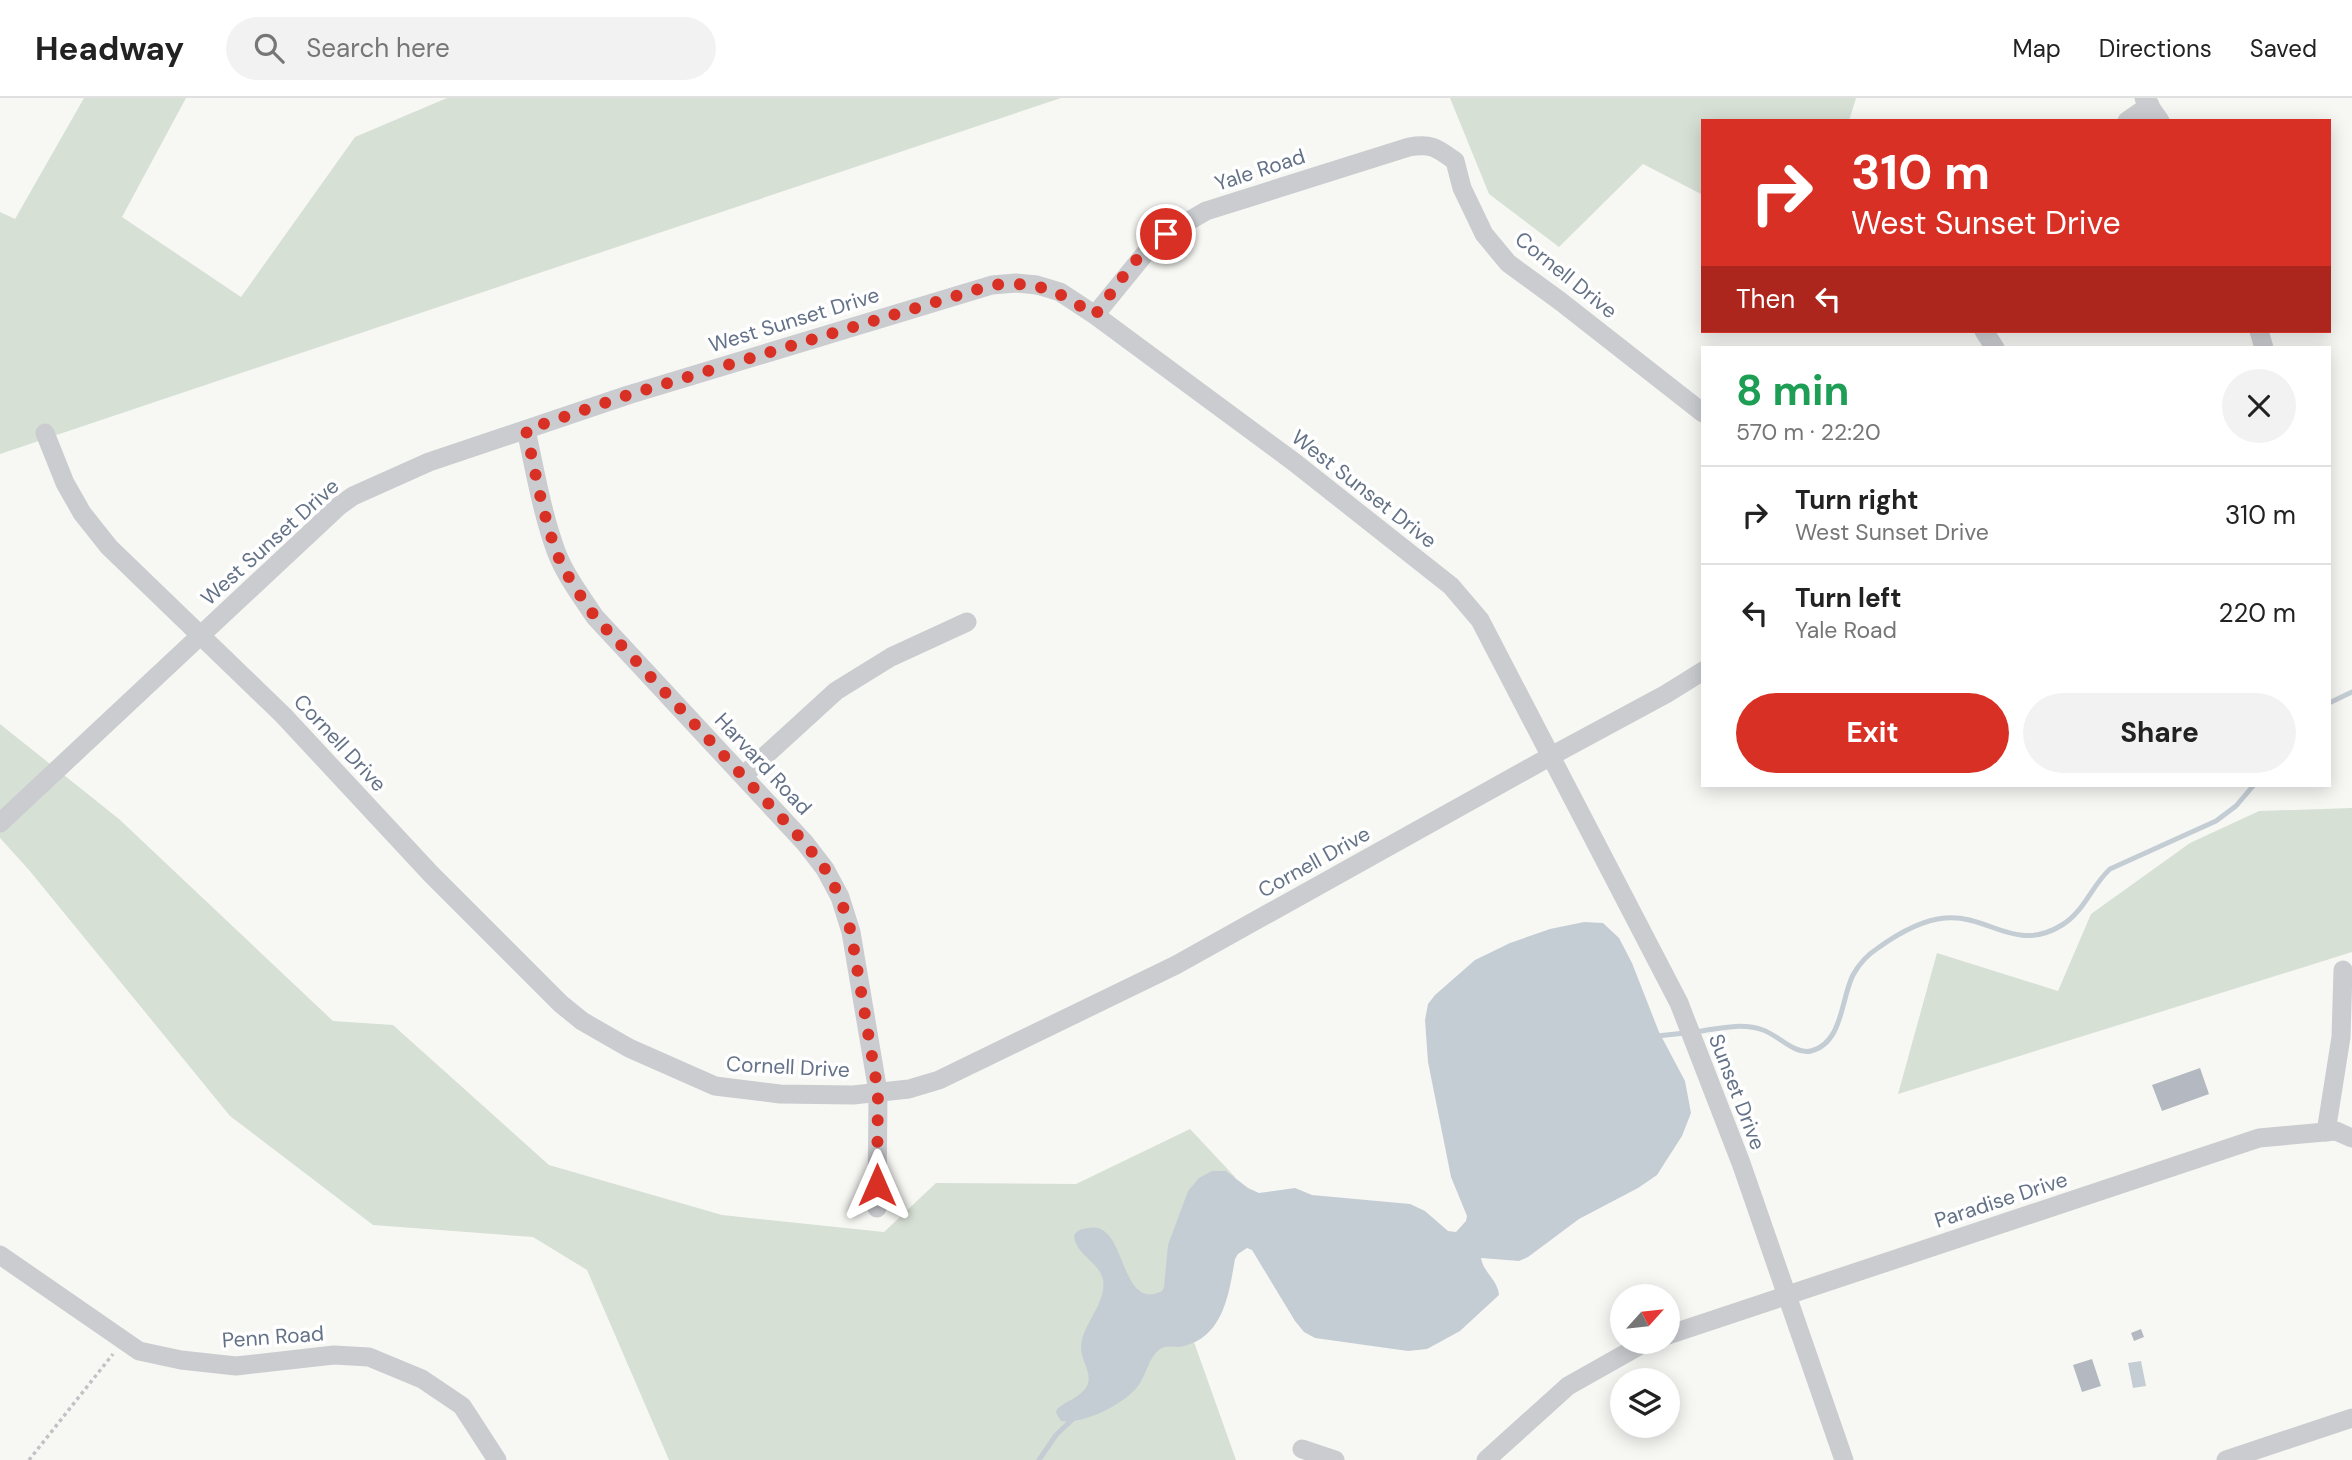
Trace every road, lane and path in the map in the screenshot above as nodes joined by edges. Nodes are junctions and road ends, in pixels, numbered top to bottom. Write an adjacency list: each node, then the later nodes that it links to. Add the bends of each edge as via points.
1 (2151, 108): 2 (street)
2 (2131, 119)
3 (1436, 147): 4 (street, Yale Road, via 1409,147 1206,211 1156,240); 5 (street, Cornell Drive, via 1455,161 1484,234 1508,263)
4 (1095, 315): 6 (street, West Sunset Drive, via 1060,292 1037,285 992,285); 11 (street, West Sunset Drive, via 1294,462 1451,586 1480,620)
5 (1701, 411)
6 (526, 430): 9 (street, West Sunset Drive, via 429,462 353,496); 12 (street, Harvard Road, via 547,522 572,583 595,617)
7 (46, 433): 9 (street, Cornell Drive, via 82,513 109,547)
8 (967, 622): 12 (street, via 891,657 836,691)
9 (200, 635): 13 (street, West Sunset Drive); 15 (street, Cornell Drive, via 283,715 431,874 582,1021 629,1048 715,1086 780,1094)
10 (1701, 672): 11 (street, Cornell Drive)
11 (1551, 756): 15 (street, Cornell Drive, via 1176,965 939,1080); 20 (street, Sunset Drive, via 1679,1003)
12 (744, 775): 15 (street, Harvard Road, via 805,843 840,897 851,932)
13 (0, 824)
14 (2343, 971): 16 (street, via 2341,1037)
15 (878, 1092): 18 (street, Harvard Road)
16 (2326, 1132): 17 (street, Paradise Drive); 20 (street, Paradise Drive, via 2259,1138)
17 (2352, 1138)
18 (877, 1208)
19 (0, 1255): 22 (street, Penn Road)
20 (1787, 1295): 21 (street, Paradise Drive); 30 (street, Sunset Drive)
21 (1680, 1331)
22 (123, 1341): 26 (path); 27 (street, Penn Road, via 160,1355 236,1366 334,1355 369,1357 422,1379 462,1406)
23 (1625, 1354): 29 (street, via 1568,1386)
24 (2352, 1418): 31 (street)
25 (1302, 1449): 28 (street)
26 (29, 1460)
27 (497, 1460)
28 (1335, 1460)
29 (1486, 1460)
30 (1844, 1460)
31 (2226, 1460)

